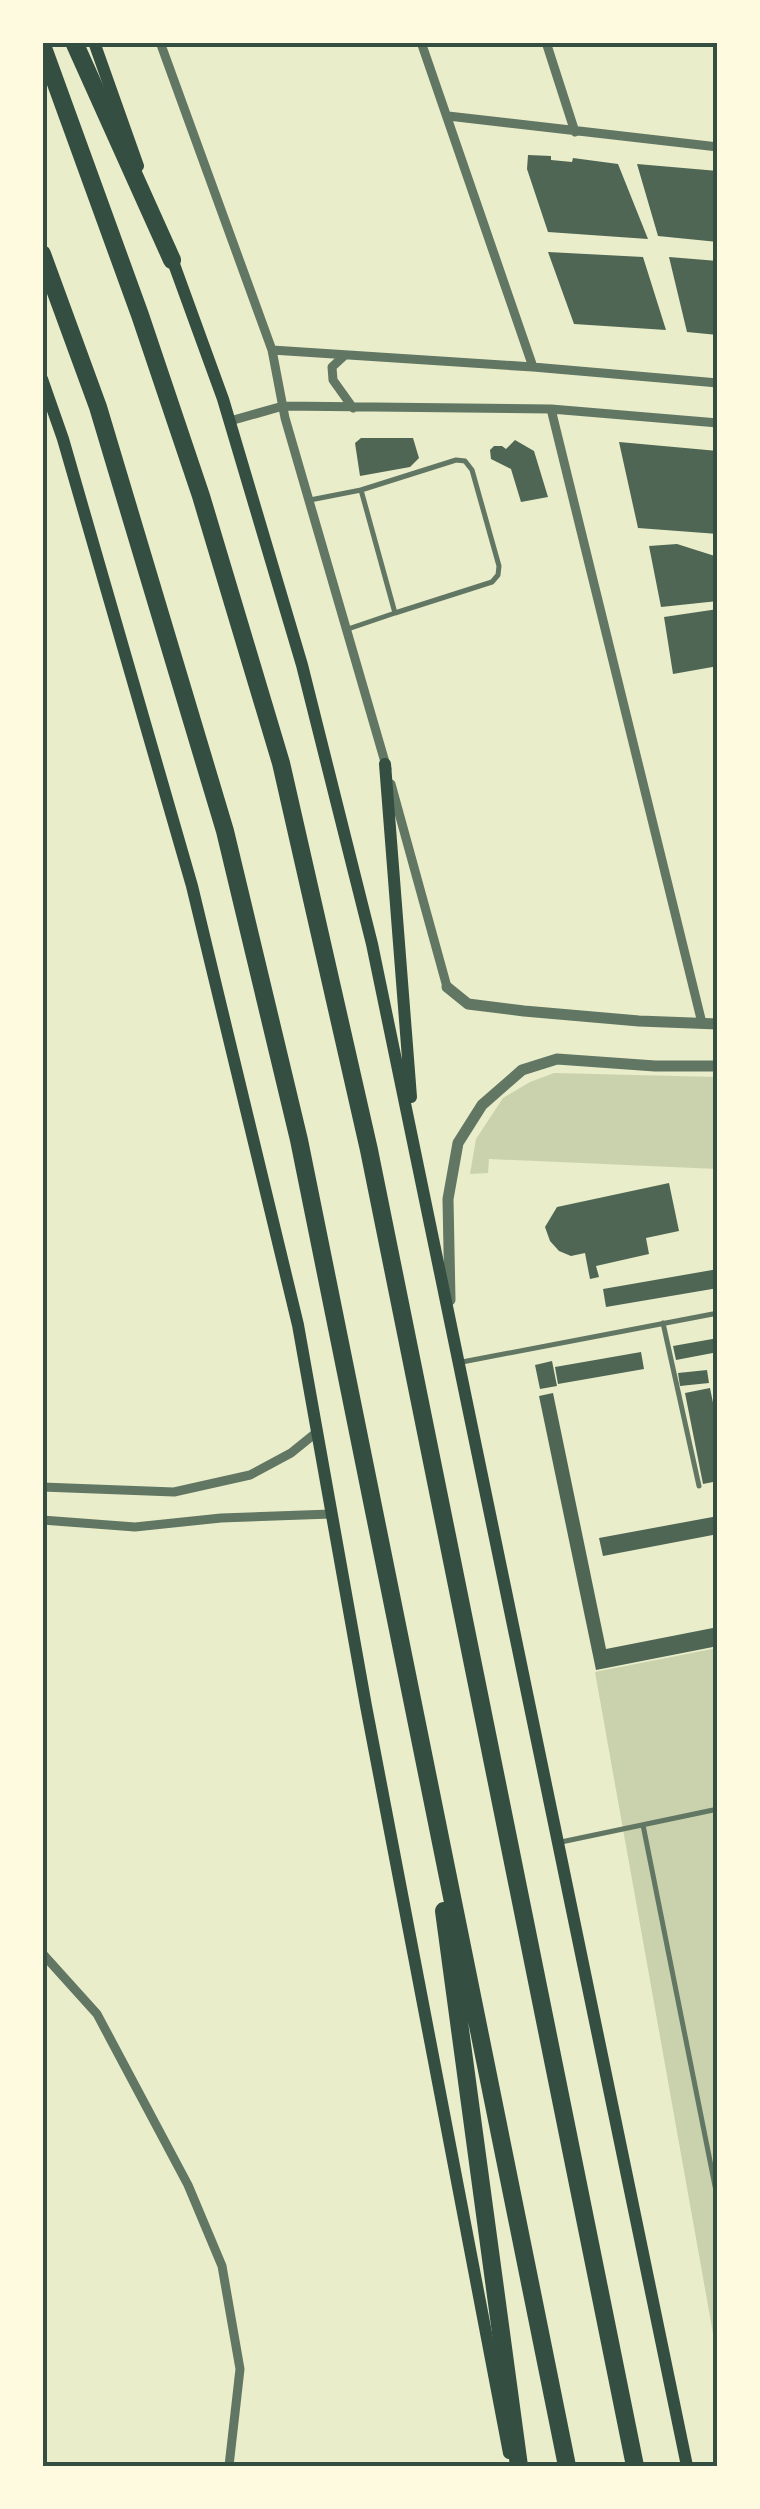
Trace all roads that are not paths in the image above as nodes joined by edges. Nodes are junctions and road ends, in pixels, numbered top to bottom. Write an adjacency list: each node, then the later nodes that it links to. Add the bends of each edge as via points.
1 (74, 42): 11 (highway)
2 (94, 42): 11 (main road)
3 (160, 42): 12 (street)
4 (420, 42): 7 (street)
5 (546, 42): 8 (street)
6 (42, 45): 50 (highway, via 201,496 281,763 369,1150)
7 (448, 116): 8 (street); 14 (street)
8 (575, 132): 9 (street)
9 (718, 148)
10 (42, 254): 41 (highway, via 98,407 225,832 299,1140)
11 (172, 260): 20 (main road)
12 (272, 350): 13 (street); 17 (street)
13 (344, 355): 14 (street); 18 (street, via 332,368 333,380)
14 (534, 367): 16 (street)
15 (42, 379): 36 (main road, via 192,886 298,1325)
16 (718, 383)
17 (283, 406): 18 (street); 20 (street); 23 (street)
18 (352, 408): 19 (street)
19 (551, 408): 21 (street); 28 (street)
20 (230, 421): 31 (main road, via 302,665 372,944)
21 (718, 423)
22 (360, 490): 23 (lane); 24 (lane); 24 (lane, via 456,460 472,470 498,575)
23 (310, 500): 25 (street)
24 (395, 614): 25 (lane)
25 (348, 629): 26 (street)
26 (385, 764): 27 (street); 31 (main road)
27 (447, 987): 28 (street, via 468,1004)
28 (702, 1023): 29 (street)
29 (718, 1024)
30 (718, 1066): 33 (street, via 556,1059 522,1070 482,1105 458,1143 448,1199)
31 (414, 1150): 33 (main road)
32 (718, 1313): 34 (lane)
33 (450, 1320): 35 (main road)
34 (663, 1323): 35 (lane); 37 (lane)
35 (459, 1363): 44 (main road)
36 (317, 1432): 38 (street, via 250,1476 174,1492); 39 (main road)
37 (699, 1486)
38 (42, 1487)
39 (331, 1514): 40 (street, via 134,1527); 48 (main road)
40 (42, 1520)
41 (422, 1742): 48 (highway); 49 (highway)
42 (718, 1809): 43 (lane)
43 (643, 1825): 44 (lane); 46 (lane)
44 (558, 1842): 51 (main road)
45 (42, 1953): 47 (street, via 98,2014 188,2184 222,2266 240,2369)
46 (718, 2201)
47 (229, 2466)
48 (516, 2466)
49 (567, 2466)
50 (635, 2466)
51 (686, 2466)

